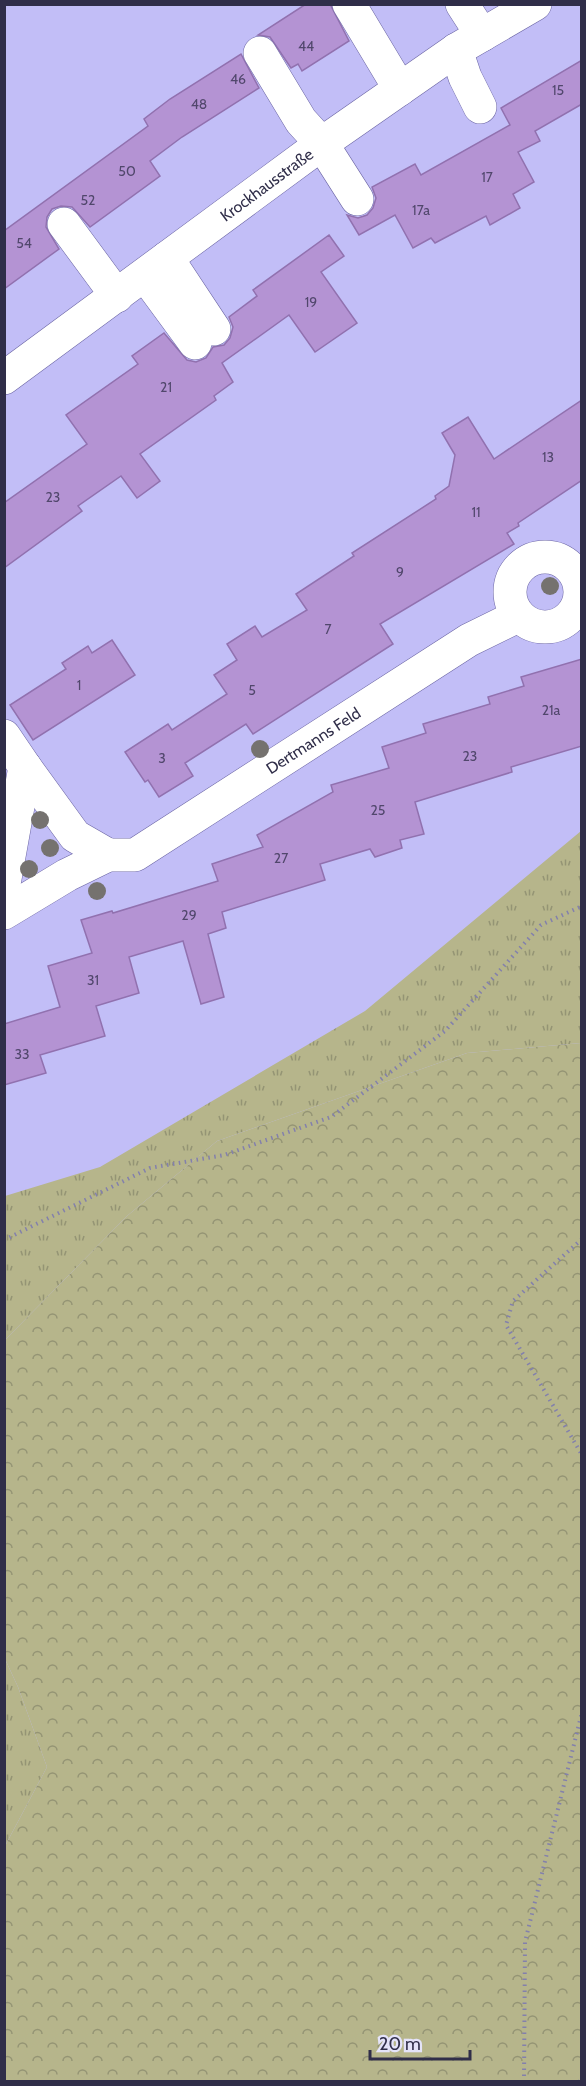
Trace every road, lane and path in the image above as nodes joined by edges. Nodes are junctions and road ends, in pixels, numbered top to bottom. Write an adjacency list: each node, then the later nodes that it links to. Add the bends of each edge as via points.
1 (349, 4): 7 (street)
2 (366, 4): 7 (street)
3 (462, 4): 5 (street)
4 (535, 4): 5 (street, Krockhausstraße)
5 (479, 29): 7 (street, Krockhausstraße); 8 (street, via 465,77)
6 (273, 58): 9 (street)
7 (408, 84): 9 (street, Krockhausstraße)
8 (480, 106)
9 (326, 140): 10 (street); 12 (street, Krockhausstraße)
10 (357, 199)
11 (57, 229): 13 (street)
12 (156, 267): 13 (street, Krockhausstraße); 14 (street)
13 (109, 302): 15 (street, Krockhausstraße)
14 (205, 336)
15 (5, 377)
16 (581, 586): 17 (street, via 573,615 561,624 546,628 531,625); 17 (street, via 574,570 561,560 546,556 530,560 517,570 510,585 511,601)
17 (518, 615): 20 (street, Dertmanns Feld, via 469,640 135,855)
18 (4, 736): 19 (street)
19 (25, 767): 20 (street, via 75,836); 21 (street)
20 (108, 855): 23 (street, Dertmanns Feld)
21 (4, 885)
22 (582, 906): 25 (path, via 541,925 445,1030 331,1117 224,1155 150,1168)
23 (4, 914)
24 (582, 1239): 26 (path, via 513,1301 506,1325)
25 (4, 1240)
26 (582, 1455)
27 (582, 1712): 28 (path, via 525,1942)
28 (524, 2082)

